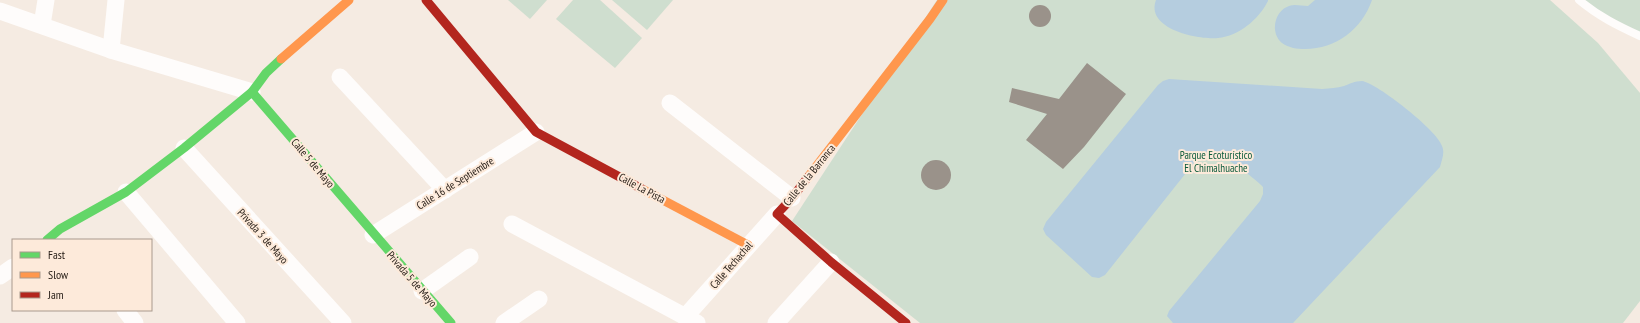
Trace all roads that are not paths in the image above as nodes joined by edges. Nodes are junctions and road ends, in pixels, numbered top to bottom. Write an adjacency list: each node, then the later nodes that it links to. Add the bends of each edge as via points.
1 (46, 0): 8 (street)
2 (116, 0): 10 (street)
3 (426, 0): 14 (street)
4 (943, 0): 18 (street, Calle de la Barranca)
5 (1579, 0): 9 (lane, via 1610,22)
6 (344, 2): 12 (street, via 266,73)
7 (0, 11): 8 (street)
8 (42, 25): 10 (street)
9 (1640, 36)
10 (111, 50): 12 (street)
11 (340, 77): 16 (street)
12 (252, 92): 15 (street); 21 (street, Calle 5 de Mayo)
13 (670, 103): 18 (street)
14 (536, 132): 16 (street, Calle 16 de Septiembre); 23 (street, Calle La Pista)
15 (184, 148): 17 (street); 35 (street, Privada 3 de Mayo)
16 (445, 190): 21 (street, Calle 16 de Septiembre)
17 (126, 192): 22 (street); 34 (street)
18 (792, 198): 19 (street, Calle de la Barranca)
19 (777, 214): 23 (street, Calle Techachal); 25 (street, Calle de la Barranca)
20 (512, 224): 31 (street)
21 (373, 235): 28 (street, Privada 5 de Mayo)
22 (59, 236)
23 (748, 245): 31 (street, Calle Techachal)
24 (470, 257): 28 (street)
25 (831, 262): 32 (street, Calle de la Barranca); 38 (street)
26 (12, 268): 27 (street)
27 (0, 276)
28 (422, 291): 36 (street, Privada 5 de Mayo)
29 (539, 299): 37 (street)
30 (126, 311): 33 (street)
31 (691, 320)
32 (894, 320)
33 (135, 323)
34 (237, 323)
35 (343, 323)
36 (450, 323)
37 (504, 323)
38 (776, 323)

